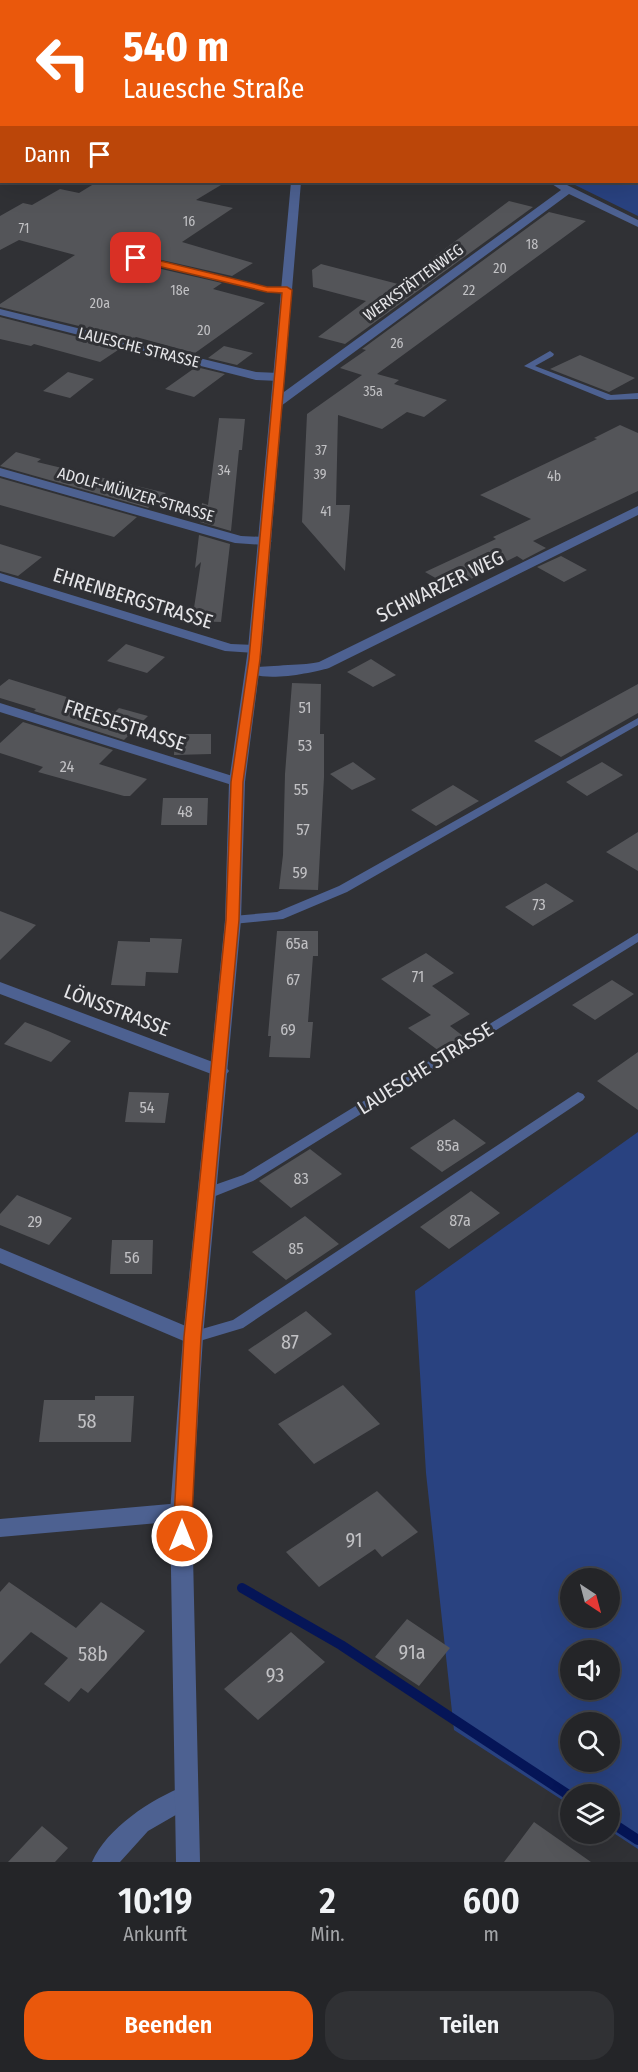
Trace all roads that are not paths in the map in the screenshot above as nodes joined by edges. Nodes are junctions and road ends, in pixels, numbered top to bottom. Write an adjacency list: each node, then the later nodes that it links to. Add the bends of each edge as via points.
1 (296, 183): 6 (street)
2 (556, 183): 3 (street)
3 (569, 189): 4 (street); 11 (street, WERKSTÄTTENWEG)
4 (638, 224)
5 (145, 260): 6 (lane, via 267,289)
6 (287, 290): 9 (street)
7 (0, 312): 9 (street, LAUESCHE STRASSE, via 256,376)
8 (550, 354): 10 (lane, via 528,366 610,398)
9 (279, 377): 11 (street)
10 (638, 396)
11 (277, 403): 14 (street)
12 (0, 472): 14 (street, ADOLF-MÜNZER-STRASSE, via 240,540)
13 (638, 510): 17 (street, SCHWARZER WEG, via 324,665 289,673)
14 (265, 541): 16 (street)
15 (0, 577): 16 (street, EHRENBERGSTRASSE, via 230,648)
16 (255, 649): 17 (street)
17 (253, 670): 20 (street)
18 (0, 707): 20 (street, FREESESTRASSE)
19 (638, 721): 21 (lane, via 343,889 279,916)
20 (237, 782): 21 (street)
21 (233, 920): 24 (street)
22 (638, 937): 26 (lane, LAUESCHE STRASSE, via 248,1178)
23 (0, 988): 24 (street, LÖNSSTRASSE)
24 (220, 1071): 26 (street)
25 (578, 1097): 28 (lane, via 238,1324)
26 (208, 1192): 28 (street)
27 (0, 1255): 28 (street)
28 (193, 1337): 29 (street)
29 (181, 1512): 30 (street); 31 (street)
30 (0, 1528)
31 (185, 1797): 32 (street, via 139,1823); 33 (street)
32 (104, 1862)
33 (188, 1862)

